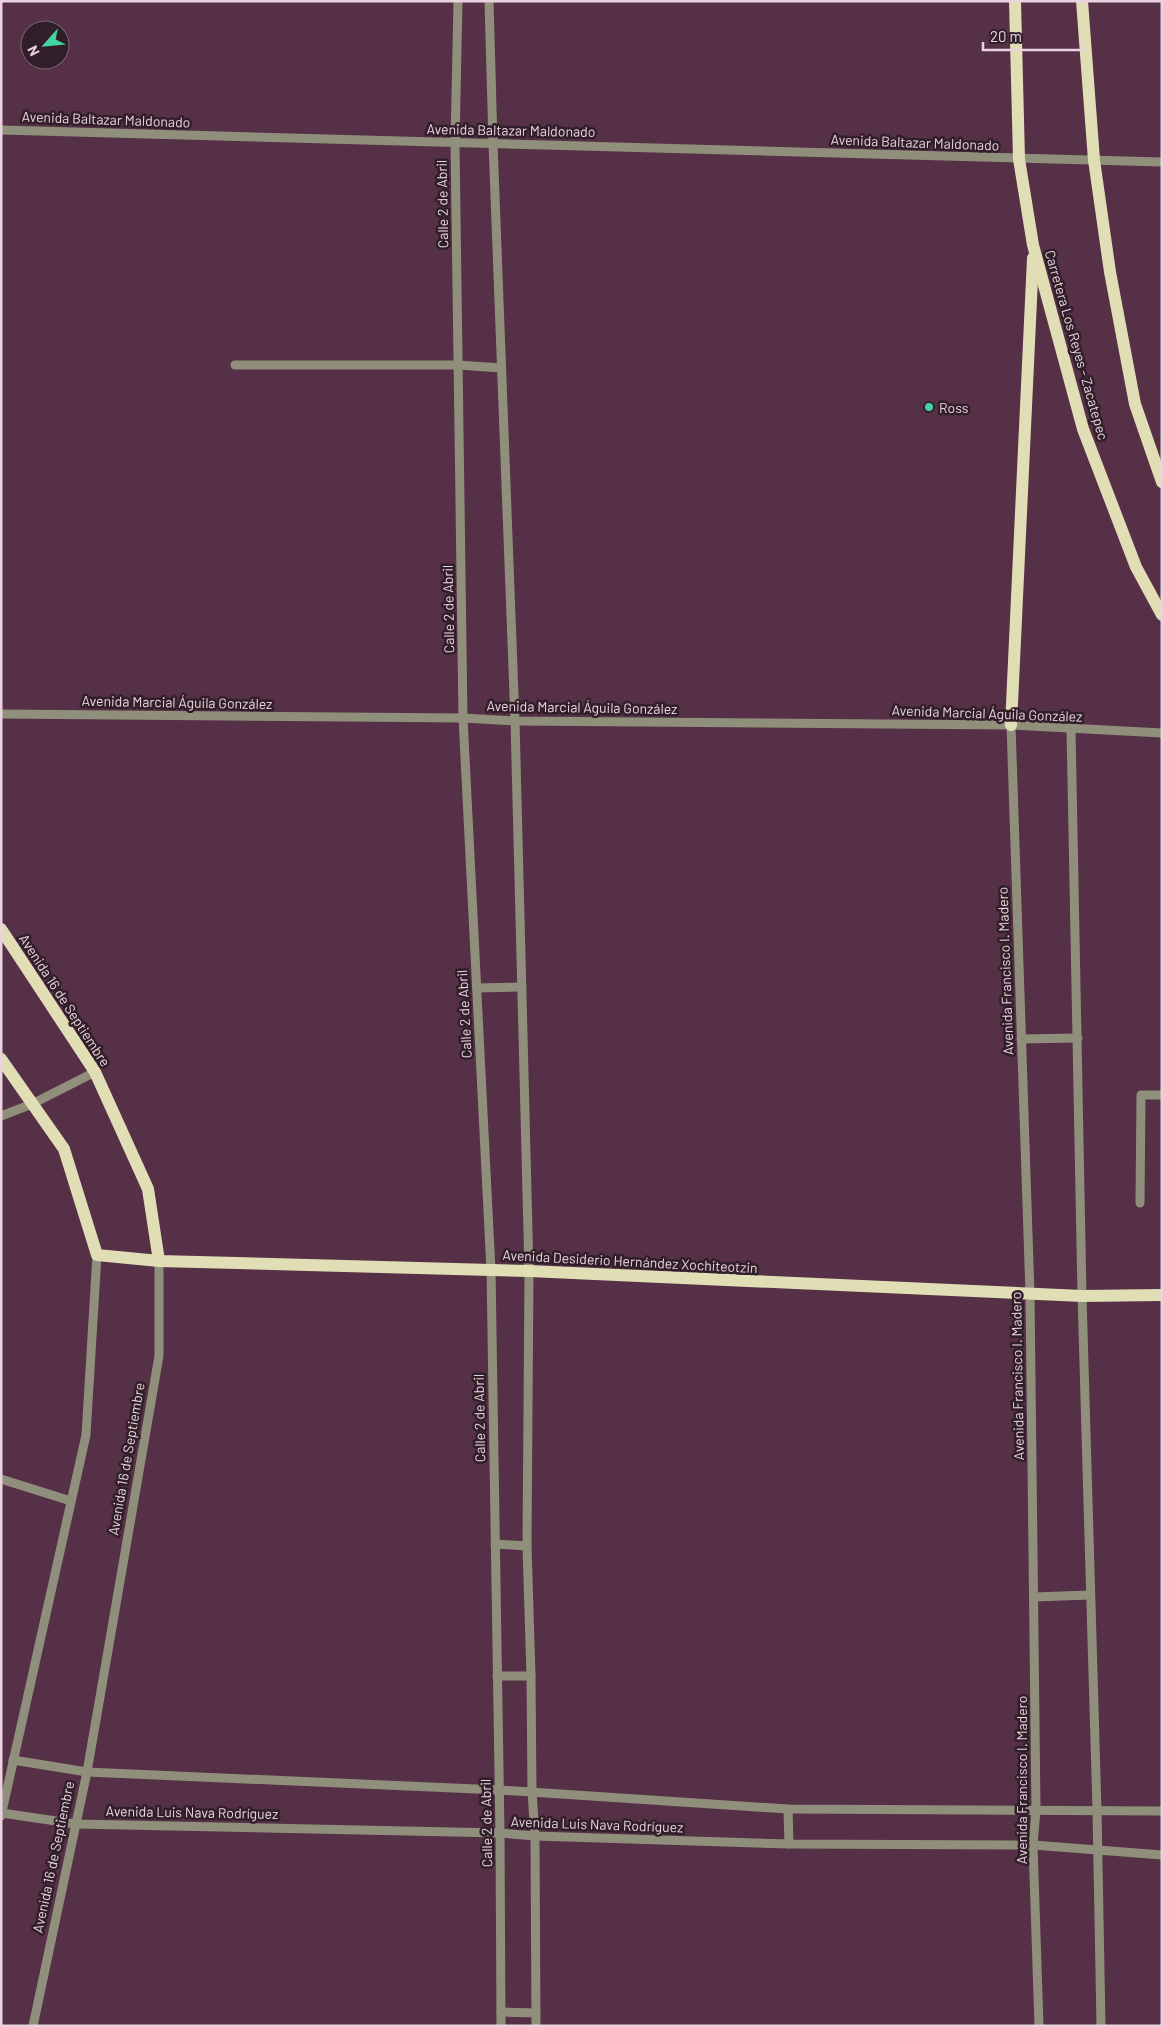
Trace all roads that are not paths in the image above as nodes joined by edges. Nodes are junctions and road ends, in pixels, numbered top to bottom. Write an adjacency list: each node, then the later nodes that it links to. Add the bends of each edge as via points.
1 (458, 1): 6 (street, Calle 2 de Abril)
2 (489, 1): 7 (street)
3 (1014, 1): 8 (main road, Carretera Los Reyes - Zacatepec)
4 (1082, 1): 9 (main road)
5 (1, 130): 6 (street, Avenida Baltazar Maldonado)
6 (455, 143): 7 (street, Avenida Baltazar Maldonado); 13 (street, Calle 2 de Abril)
7 (493, 143): 8 (street, Avenida Baltazar Maldonado); 14 (street)
8 (1019, 159): 9 (street, Avenida Baltazar Maldonado); 11 (main road, Carretera Los Reyes - Zacatepec)
9 (1094, 160): 10 (street); 15 (main road, via 1110,272 1135,404)
10 (1162, 162)
11 (1033, 245): 16 (main road, Carretera Los Reyes - Zacatepec, via 1083,429 1136,567); 20 (main road)
12 (235, 365): 13 (street)
13 (458, 365): 14 (street); 18 (street, Calle 2 de Abril)
14 (501, 368): 19 (street)
15 (1162, 482)
16 (1162, 615)
17 (1, 714): 18 (street, Avenida Marcial Águila González)
18 (462, 718): 19 (street, Avenida Marcial Águila González); 25 (street, Calle 2 de Abril)
19 (515, 721): 20 (street, Avenida Marcial Águila González); 24 (street)
20 (1011, 725): 21 (street, Avenida Marcial Águila González); 27 (street, Avenida Francisco I. Madero)
21 (1071, 729): 22 (street, Avenida Marcial Águila González); 26 (street)
22 (1162, 733)
23 (1, 930): 29 (main road, Avenida 16 de Septiembre)
24 (522, 987): 25 (street); 37 (street)
25 (477, 988): 36 (street, Calle 2 de Abril)
26 (1078, 1038): 27 (street); 40 (street)
27 (1022, 1039): 38 (street, Avenida Francisco I. Madero)
28 (1, 1059): 31 (main road)
29 (95, 1072): 31 (street); 35 (main road, Avenida 16 de Septiembre, via 148,1189)
30 (1162, 1095): 33 (street, via 1141,1095)
31 (32, 1104): 32 (street); 34 (main road, via 64,1149)
32 (1, 1116)
33 (1140, 1204)
34 (97, 1256): 35 (main road, Avenida Desiderio Hernández Xochiteotzin); 42 (street, via 86,1435)
35 (159, 1261): 36 (main road, Avenida Desiderio Hernández Xochiteotzin); 50 (street, Avenida 16 de Septiembre, via 159,1356)
36 (491, 1270): 37 (main road, Avenida Desiderio Hernández Xochiteotzin); 43 (street, Calle 2 de Abril)
37 (529, 1271): 38 (main road, Avenida Desiderio Hernández Xochiteotzin); 44 (street)
38 (1030, 1294): 40 (main road, Avenida Desiderio Hernández Xochiteotzin); 46 (street, Avenida Francisco I. Madero)
39 (1162, 1295): 40 (main road, Avenida Desiderio Hernández Xochiteotzin)
40 (1082, 1296): 45 (street)
41 (1, 1479): 42 (street)
42 (71, 1501): 49 (street)
43 (495, 1544): 44 (street); 47 (street, Calle 2 de Abril)
44 (527, 1546): 48 (street)
45 (1090, 1594): 46 (street); 55 (street)
46 (1034, 1597): 54 (street, Avenida Francisco I. Madero)
47 (497, 1676): 48 (street); 51 (street, Calle 2 de Abril)
48 (531, 1676): 52 (street)
49 (13, 1760): 50 (street, Avenida Luis Nava Rodríguez); 57 (street)
50 (87, 1772): 51 (street, Avenida Luis Nava Rodríguez); 58 (street, Avenida 16 de Septiembre)
51 (499, 1790): 52 (street, Avenida Luis Nava Rodríguez); 59 (street, Calle 2 de Abril)
52 (532, 1792): 53 (street, Avenida Luis Nava Rodríguez); 60 (street)
53 (788, 1809): 54 (street, Avenida Luis Nava Rodríguez); 61 (street)
54 (1036, 1810): 55 (street, Avenida Luis Nava Rodríguez); 62 (street, Avenida Francisco I. Madero)
55 (1097, 1810): 56 (street, Avenida Luis Nava Rodríguez); 63 (street)
56 (1162, 1812)
57 (2, 1815): 58 (street, Avenida Luis Nava Rodríguez)
58 (76, 1824): 59 (street, Avenida Luis Nava Rodríguez); 67 (street, Avenida 16 de Septiembre)
59 (500, 1833): 60 (street, Avenida Luis Nava Rodríguez); 65 (street, Calle 2 de Abril)
60 (536, 1836): 61 (street, Avenida Luis Nava Rodríguez); 66 (street)
61 (789, 1844): 62 (street, Avenida Luis Nava Rodríguez)
62 (1033, 1845): 63 (street, Avenida Luis Nava Rodríguez); 70 (street, Avenida Francisco I. Madero)
63 (1096, 1850): 64 (street, Avenida Luis Nava Rodríguez); 71 (street)
64 (1162, 1855)
65 (501, 2012): 66 (street); 68 (street, Calle 2 de Abril)
66 (536, 2013): 69 (street)
67 (33, 2026)
68 (501, 2026)
69 (536, 2026)
70 (1039, 2026)
71 (1101, 2026)

